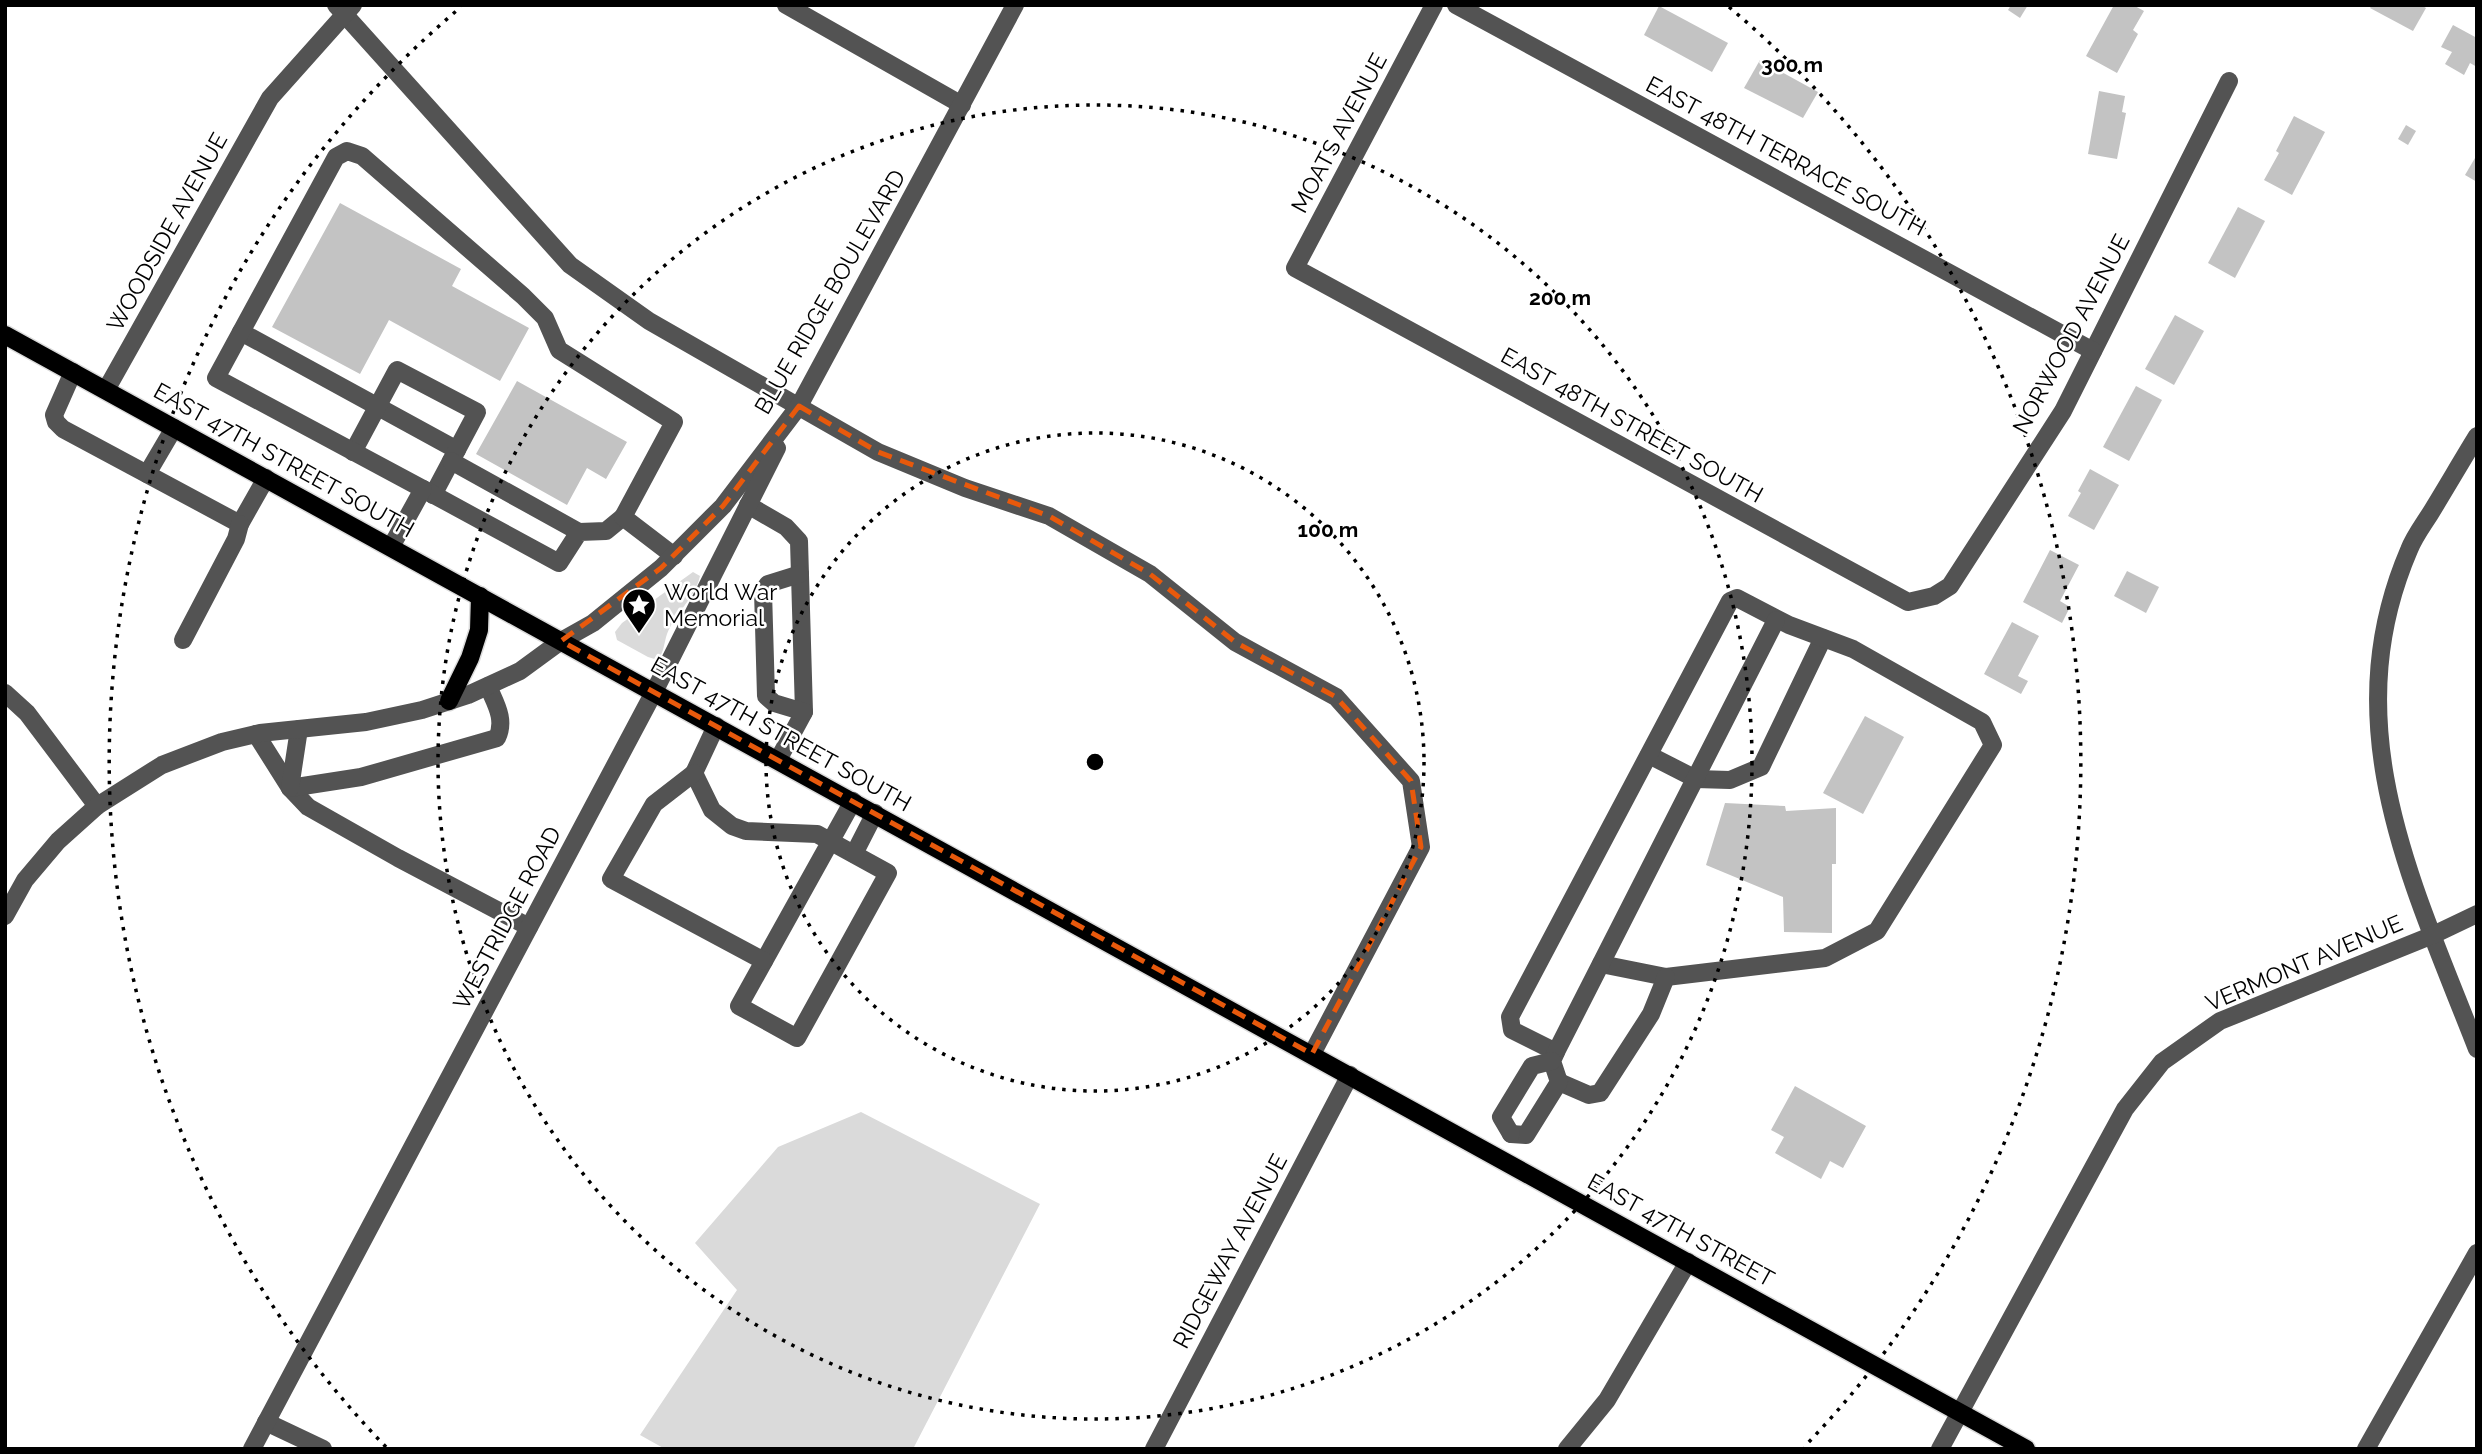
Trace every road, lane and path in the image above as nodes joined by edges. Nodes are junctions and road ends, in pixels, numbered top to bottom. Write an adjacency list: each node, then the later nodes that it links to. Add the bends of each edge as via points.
1 (786, 5): 7 (street)
2 (1015, 5): 7 (street, BLUE RIDGE BOULEVARD)
3 (1434, 5): 8 (street, MOATS AVENUE, via 1295,268)
4 (1456, 5): 11 (street, EAST 48TH TERRACE SOUTH)
5 (344, 8): 13 (street, WOODSIDE AVENUE, via 270,98); 14 (street, via 569,265 649,321)
6 (2229, 81): 11 (street, NORWOOD AVENUE)
7 (962, 105): 14 (street, BLUE RIDGE BOULEVARD)
8 (1310, 276): 31 (street, EAST 48TH STREET SOUTH, via 1886,591 1908,601)
9 (241, 332): 15 (street); 18 (street, via 216,378); 24 (street, via 336,158 346,151 362,156 523,296 545,318 559,349 674,422)
10 (5, 335): 12 (main road, EAST 47TH STREET SOUTH)
11 (2093, 351): 31 (street, NORWOOD AVENUE, via 2063,411 1950,586)
12 (73, 372): 13 (main road, EAST 47TH STREET SOUTH); 20 (street, via 54,415 56,422)
13 (106, 390): 16 (main road, EAST 47TH STREET SOUTH)
14 (799, 406): 23 (street, WESTRIDGE ROAD); 28 (street, BLUE RIDGE BOULEVARD, via 723,506); 62 (street, via 878,452 1049,516 1150,574 1235,642 1336,698 1411,781 1422,847)
15 (377, 407): 18 (street); 19 (street); 19 (street, via 397,370 477,412)
16 (174, 428): 20 (street); 21 (main road, EAST 47TH STREET SOUTH)
17 (2477, 436): 57 (street, VERMONT AVENUE, via 2410,548 2389,606 2380,653 2378,725 2386,793 2404,860)
18 (353, 452): 22 (street)
19 (454, 456): 22 (street); 26 (street)
20 (148, 474): 25 (street)
21 (266, 478): 25 (street); 27 (main road, EAST 47TH STREET SOUTH)
22 (428, 492): 26 (street, via 559,563); 27 (street)
23 (748, 505): 29 (street, via 786,527 799,541); 37 (street, WESTRIDGE ROAD)
24 (623, 517): 26 (street, via 606,531); 28 (street)
25 (240, 524): 34 (street)
26 (579, 532)
27 (391, 547): 30 (main road, EAST 47TH STREET SOUTH)
28 (674, 556): 35 (street, BLUE RIDGE BOULEVARD, via 593,623)
29 (800, 574): 40 (street); 40 (street, via 768,584 763,591 766,696)
30 (480, 596): 35 (main road, EAST 47TH STREET SOUTH); 39 (main road, via 479,630)
31 (1934, 596)
32 (1776, 620): 33 (street); 44 (street, via 1737,598 1730,601); 47 (street)
33 (1823, 638): 47 (street, via 1761,767 1730,780); 60 (street, via 1853,649 1982,722 1993,745 1877,931 1825,958)
34 (183, 640)
35 (561, 641): 36 (street, BLUE RIDGE BOULEVARD, via 520,671); 37 (main road, EAST 47TH STREET SOUTH)
36 (488, 686): 39 (street, BLUE RIDGE BOULEVARD); 48 (street, via 501,716 497,738 360,776)
37 (654, 692): 41 (main road, EAST 47TH STREET SOUTH); 56 (street, WESTRIDGE ROAD)
38 (5, 693): 50 (street, via 27,713)
39 (449, 701): 42 (street, BLUE RIDGE BOULEVARD, via 366,722)
40 (804, 712): 45 (street)
41 (716, 726): 45 (main road, EAST 47TH STREET SOUTH); 46 (street)
42 (299, 729): 43 (street, BLUE RIDGE BOULEVARD); 48 (street)
43 (256, 734): 48 (street); 50 (street, BLUE RIDGE BOULEVARD, via 162,765)
44 (1649, 755): 47 (street); 63 (street, via 1510,1017 1512,1030)
45 (778, 760): 49 (main road, EAST 47TH STREET SOUTH)
46 (694, 773): 52 (street, via 712,810 732,826 746,831 817,834); 58 (street, via 654,804 611,878)
47 (1696, 779): 59 (street)
48 (290, 788): 56 (street, via 309,807)
49 (853, 802): 51 (main road, EAST 47TH STREET SOUTH); 52 (street)
50 (97, 806): 55 (street, BLUE RIDGE BOULEVARD, via 58,841 25,880)
51 (875, 813): 53 (street); 62 (main road, EAST 47TH STREET SOUTH)
52 (831, 841): 53 (street); 58 (street)
53 (854, 854): 58 (street, via 888,873 797,1038 739,1006)
54 (2477, 914): 57 (street)
55 (5, 916)
56 (529, 927): 71 (street, WESTRIDGE ROAD)
57 (2433, 935): 61 (street); 70 (street, VERMONT AVENUE, via 2220,1021 2162,1062 2125,1109)
58 (764, 961)
59 (1601, 964): 60 (street); 63 (street)
60 (1666, 977): 65 (street, via 1651,1014 1600,1093 1588,1095)
61 (2477, 1049)
62 (1312, 1055): 64 (main road, EAST 47TH STREET)
63 (1554, 1057): 65 (street); 66 (street, via 1532,1066 1501,1117)
64 (1350, 1075): 67 (main road, EAST 47TH STREET); 74 (street, RIDGEWAY AVENUE)
65 (1559, 1082): 66 (street, via 1526,1135)
66 (1511, 1134): 67 (street)
67 (1497, 1156): 69 (main road, EAST 47TH STREET)
68 (2477, 1253): 78 (street)
69 (1688, 1262): 70 (main road, EAST 47TH STREET); 75 (street, via 1607,1400)
70 (1960, 1413): 76 (street, VERMONT AVENUE); 77 (main road, EAST 47TH STREET)
71 (266, 1422): 72 (street, WESTRIDGE ROAD); 73 (street)
72 (252, 1449)
73 (323, 1449)
74 (1154, 1449)
75 (1567, 1449)
76 (1940, 1449)
77 (2026, 1449)
78 (2367, 1449)

